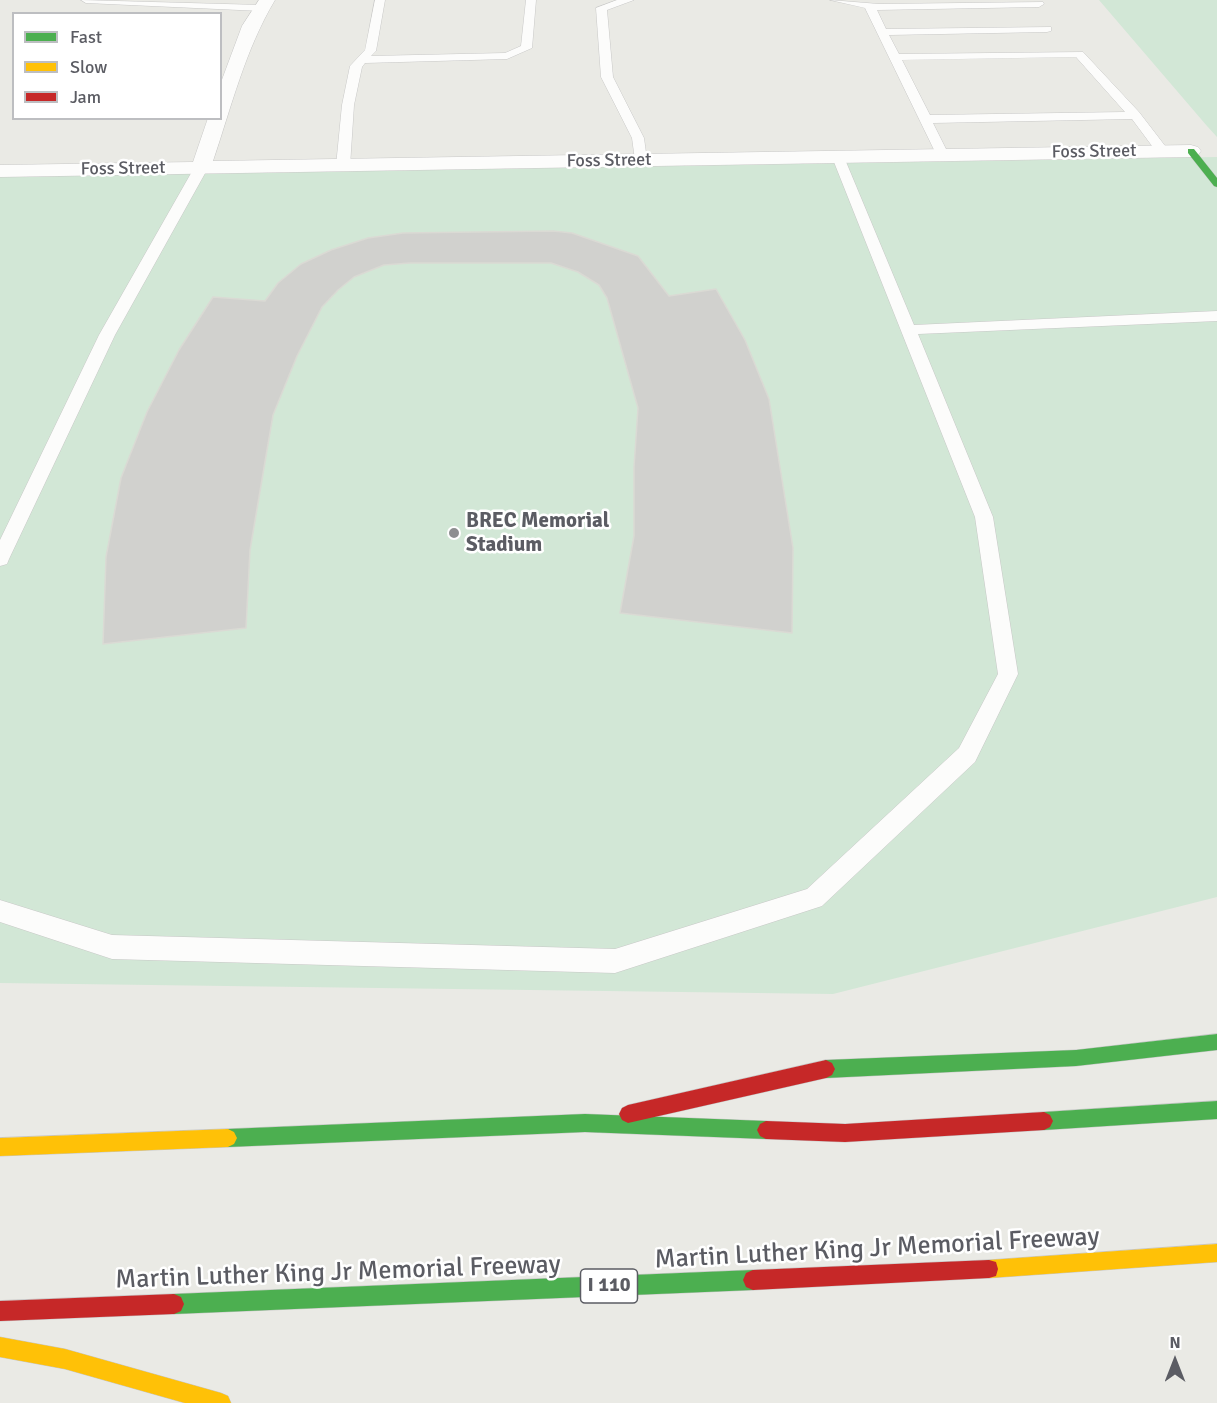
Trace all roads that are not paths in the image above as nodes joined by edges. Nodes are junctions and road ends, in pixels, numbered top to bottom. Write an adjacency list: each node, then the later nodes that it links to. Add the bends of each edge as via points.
1 (86, 0): 6 (lane)
2 (380, 0): 12 (lane, via 370,51)
3 (531, 0): 12 (lane, via 526,48 507,56)
4 (629, 0): 21 (lane, via 601,8 607,77 638,138)
5 (835, 0): 8 (lane)
6 (264, 4): 13 (street, via 251,26)
7 (1039, 4): 8 (lane)
8 (869, 6): 10 (lane)
9 (1047, 29): 10 (lane)
10 (884, 32): 11 (lane)
11 (896, 57): 14 (lane, via 1079,54); 15 (lane)
12 (362, 60): 22 (lane, via 356,66 348,105)
13 (222, 106)
14 (1134, 115): 15 (lane); 18 (lane)
15 (925, 119): 19 (lane)
16 (217, 120): 23 (street)
17 (1200, 150): 18 (street, Foss Street); 25 (main road)
18 (1163, 151): 19 (street, Foss Street)
19 (943, 155): 20 (street, Foss Street)
20 (838, 157): 21 (street, Foss Street); 27 (lane)
21 (641, 160): 22 (street, Foss Street)
22 (343, 166): 23 (street, Foss Street)
23 (201, 168): 24 (street, Foss Street); 28 (lane, via 107,335)
24 (0, 171)
25 (1217, 184)
26 (1217, 316): 27 (lane)
27 (908, 330): 29 (lane, via 984,517 1008,674 967,755 814,898 615,961 112,947)
28 (0, 559)
29 (0, 911)
30 (1217, 1042): 32 (main road, via 1076,1058 823,1069)
31 (1217, 1110): 32 (main road, via 845,1133)
32 (585, 1123): 33 (main road)
33 (0, 1147)
34 (1217, 1253): 35 (main road, Martin Luther King Jr Memorial Freeway / I 110, via 913,1274)
35 (0, 1311)
36 (0, 1347): 37 (main road, via 65,1359)
37 (221, 1403)

